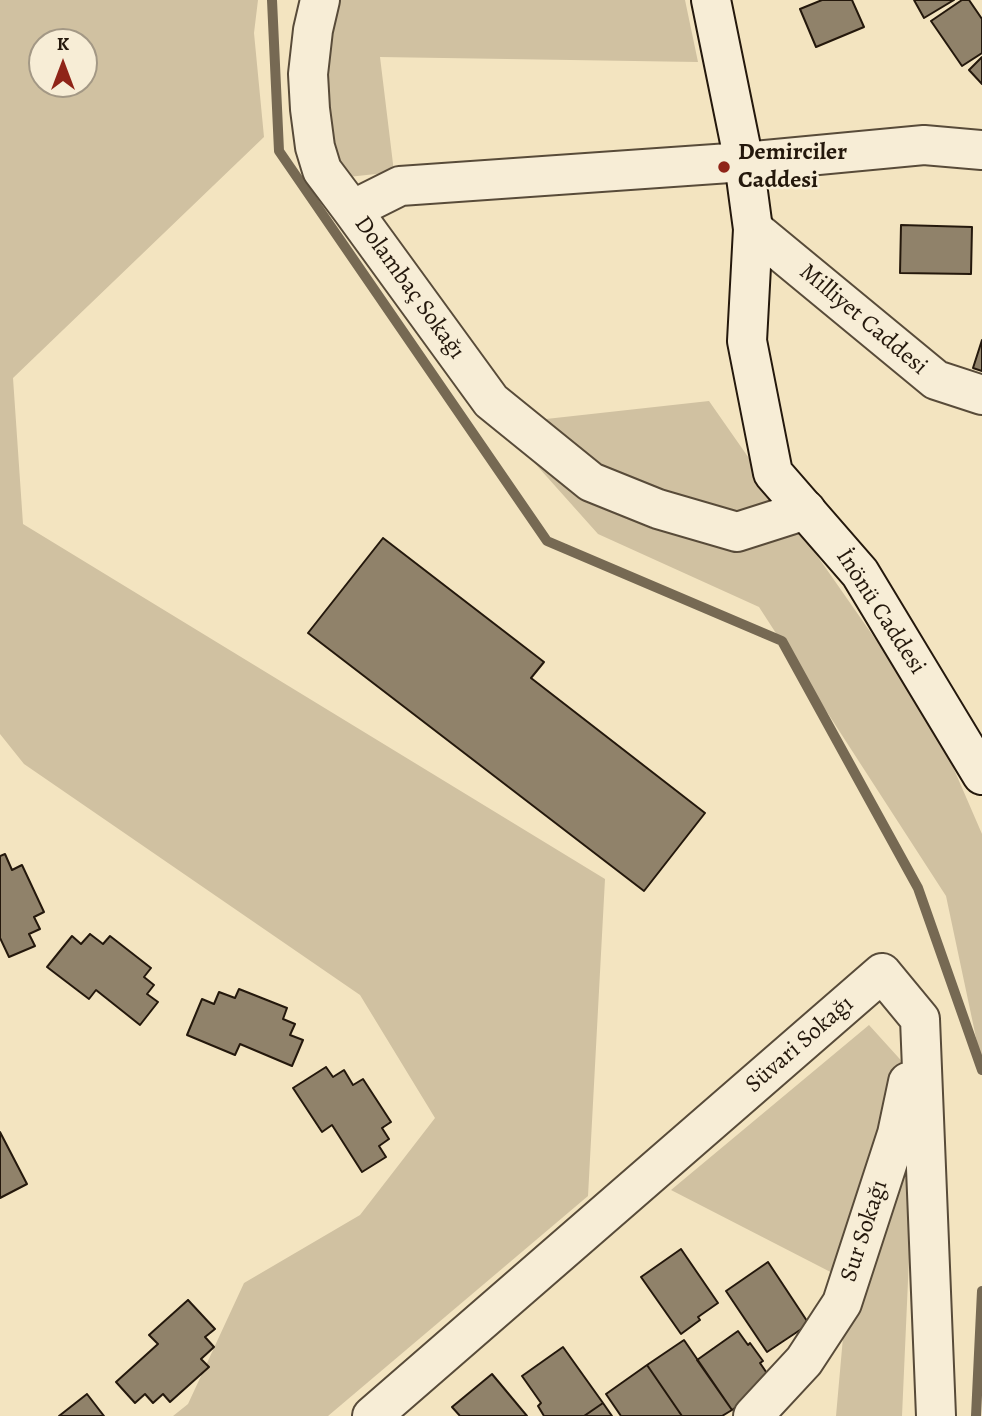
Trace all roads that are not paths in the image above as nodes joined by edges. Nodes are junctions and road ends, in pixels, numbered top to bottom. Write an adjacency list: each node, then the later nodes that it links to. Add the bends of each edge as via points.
1 (320, 0): 5 (street, via 308,74 315,147 322,170)
2 (711, 0): 4 (street, İnönü Caddesi)
3 (982, 150): 4 (street, via 924,145)
4 (744, 162): 5 (street, Dolambaç Sokağı, via 400,186); 6 (street, İnönü Caddesi)
5 (352, 210): 8 (street, Dolambaç Sokağı, via 491,401 591,482 658,509 737,532)
6 (753, 229): 7 (street, Milliyet Caddesi, via 936,380); 8 (street, İnönü Caddesi, via 747,341 773,472)
7 (982, 395)
8 (806, 510): 9 (street, İnönü Caddesi, via 860,573)
9 (982, 775)
10 (920, 1018): 11 (street, Süvari Sokağı, via 882,973); 12 (street, Sur Sokağı, via 897,1134 842,1303 804,1362); 13 (street)
11 (373, 1416)
12 (753, 1416)
13 (936, 1416)

